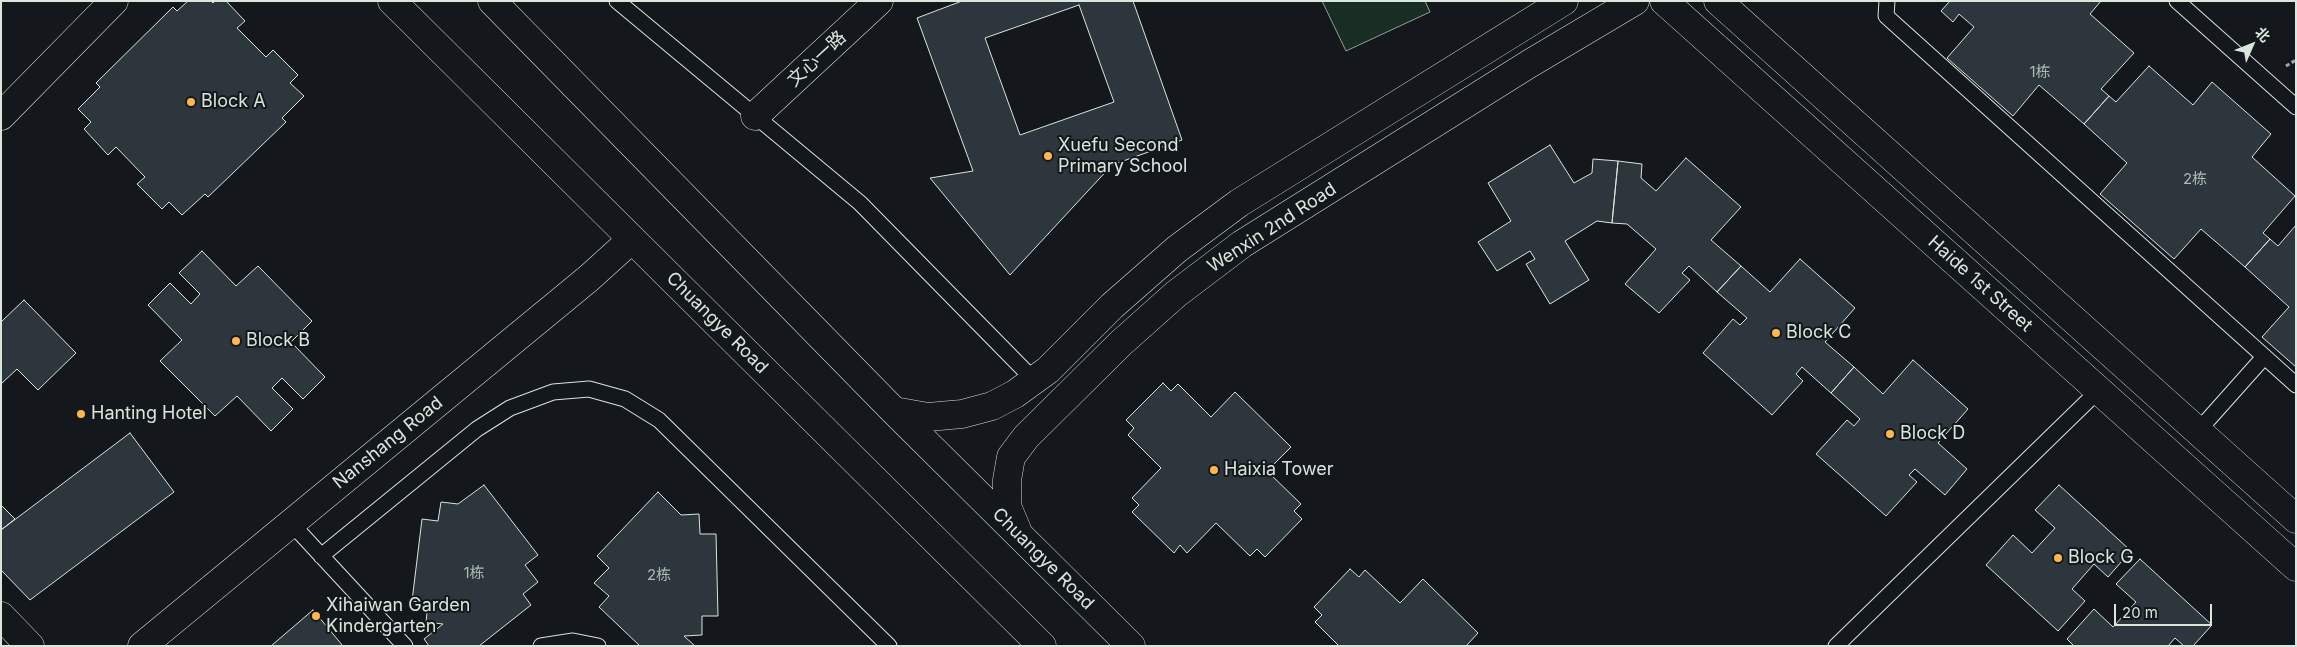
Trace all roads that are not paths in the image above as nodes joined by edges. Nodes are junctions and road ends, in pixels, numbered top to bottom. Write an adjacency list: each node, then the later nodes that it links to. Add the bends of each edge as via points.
1 (114, 1): 13 (street)
2 (392, 1): 15 (street, Chuangye Road)
3 (492, 1): 20 (street, Chuangye Road)
4 (617, 1): 14 (lane)
5 (879, 1): 14 (street, 文心一路)
6 (1564, 1): 17 (street, Wenxin 2nd Road, via 1239,203 1177,249)
7 (1635, 1): 24 (street, Wenxin 2nd Road, via 1242,244 1176,294 1121,343 1040,424 1012,457 1006,480 1007,506)
8 (1664, 1): 19 (street, Haide 1st Street)
9 (1718, 1): 21 (street, Haide 1st Street)
10 (1887, 1): 16 (lane, via 1886,16)
11 (2177, 1): 12 (lane)
12 (2296, 107)
13 (1, 116)
14 (755, 116): 17 (lane, via 860,203)
15 (632, 240): 23 (street, Nanshang Road); 34 (street, Chuangye Road)
16 (2264, 357): 18 (lane); 21 (lane)
17 (1034, 380): 20 (street, Wenxin 2nd Road, via 992,406 962,414 928,418)
18 (2296, 385)
19 (2099, 390): 26 (street, Haide 1st Street); 36 (lane)
20 (894, 411): 24 (street, Chuangye Road)
21 (2198, 431): 22 (street, Haide 1st Street)
22 (2296, 518)
23 (290, 524): 25 (lane); 29 (street, Nanshang Road)
24 (1018, 533): 35 (street, Chuangye Road)
25 (321, 556): 30 (lane); 33 (lane, via 477,429 510,408 553,392 589,389 625,399 659,420)
26 (2296, 567)
27 (1, 616): 28 (street)
28 (30, 646)
29 (142, 646)
30 (406, 646)
31 (541, 646): 32 (lane, via 573,640)
32 (598, 646)
33 (889, 646)
34 (1042, 646)
35 (1131, 646)
36 (1836, 646)

